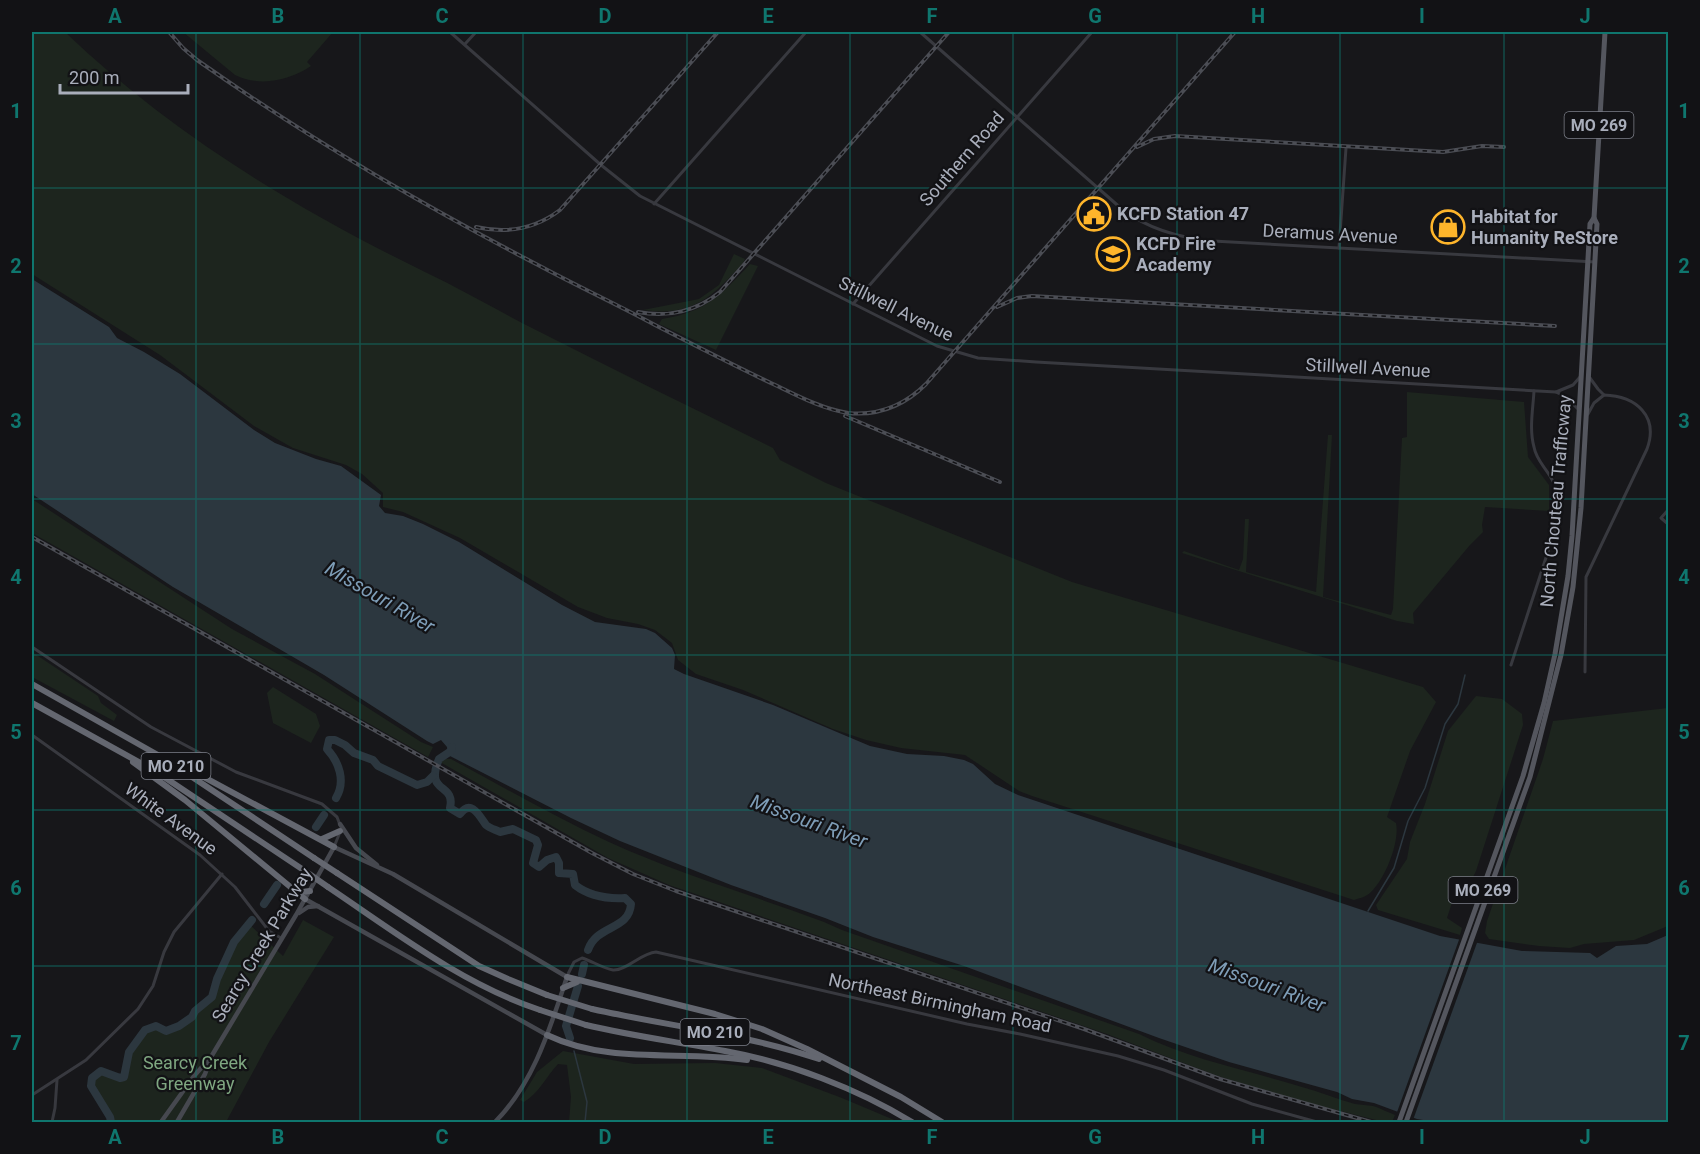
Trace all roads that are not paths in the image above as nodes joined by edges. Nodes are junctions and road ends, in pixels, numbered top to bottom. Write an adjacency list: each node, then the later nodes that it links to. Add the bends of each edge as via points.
1 (450, 32): 7 (street, Stillwell Avenue)
2 (476, 32): 7 (street)
3 (806, 32): 10 (street)
4 (920, 32): 8 (street, Deramus Avenue)
5 (1092, 32): 8 (street, Southern Road)
6 (1605, 32): 11 (main road, North Chouteau Trafficway / MO 269)
7 (465, 44): 10 (street, Stillwell Avenue, via 629,189)
8 (1017, 117): 12 (street, Deramus Avenue, via 1123,210 1158,229 1202,240); 15 (street, Southern Road)
9 (1346, 148): 12 (street)
10 (654, 204): 15 (street, Stillwell Avenue)
11 (1594, 218): 13 (main road, North Chouteau Trafficway / MO 269, via 1590,224); 14 (main road, North Chouteau Trafficway / MO 269)
12 (1339, 248): 13 (street, Deramus Avenue)
13 (1588, 261): 14 (street, Deramus Avenue); 16 (main road, North Chouteau Trafficway / MO 269)
14 (1595, 262): 17 (main road, North Chouteau Trafficway / MO 269)
15 (853, 304): 18 (street, Stillwell Avenue, via 937,346 978,358)
16 (1580, 377): 19 (street, via 1573,385); 21 (main road, North Chouteau Trafficway / MO 269)
17 (1590, 377): 20 (street); 22 (main road, North Chouteau Trafficway / MO 269)
18 (1534, 391): 19 (street, Stillwell Avenue); 27 (street, North Chouteau Trafficway, via 1534,448 1555,486 1559,511)
19 (1556, 392): 21 (street)
20 (1604, 395): 22 (street, North Chouteau Trafficway); 28 (street, North Chouteau Trafficway, via 1632,401 1648,420 1650,434 1647,449 1586,577)
21 (1578, 410): 26 (main road, North Chouteau Trafficway / MO 269, via 1572,536)
22 (1586, 416): 26 (main road, North Chouteau Trafficway / MO 269, via 1576,552)
23 (1668, 510): 24 (street, via 1661,518)
24 (1668, 524)
25 (32, 647): 34 (street, via 152,727 236,772 322,804 337,817)
26 (1558, 654): 61 (main road, North Chouteau Trafficway / MO 269, via 1523,776); 62 (main road, North Chouteau Trafficway / MO 269, via 1530,777)
27 (1511, 665)
28 (1585, 672)
29 (32, 684): 33 (highway, MO 210)
30 (32, 703): 32 (highway, MO 210)
31 (32, 735): 38 (street, White Avenue)
32 (108, 744): 39 (highway, via 185,800); 50 (highway, MO 210, bridge, via 175,784 441,962 488,988 586,1025)
33 (165, 759): 35 (highway, via 180,763); 51 (highway, MO 210, bridge, via 479,966 508,980 592,1009 762,1041)
34 (340, 828): 35 (highway); 36 (street); 37 (main road, via 356,848)
35 (322, 839): 36 (highway)
36 (334, 847): 37 (main road); 40 (main road, Searcy Creek Parkway)
37 (382, 868): 45 (main road)
38 (222, 874): 44 (street, White Avenue, via 269,931); 52 (street, via 174,932 153,986 138,1009 86,1060)
39 (293, 890): 40 (highway); 41 (highway)
40 (310, 891): 41 (main road, Searcy Creek Parkway)
41 (305, 899): 42 (main road); 43 (main road, Searcy Creek Parkway)
42 (318, 906): 43 (main road); 48 (main road)
43 (296, 915): 44 (main road, Searcy Creek Parkway)
44 (281, 938): 49 (main road, Searcy Creek Parkway)
45 (567, 977): 46 (highway); 47 (main road); 60 (street, Northeast Birmingham Road, via 574,962 582,958 618,970 642,955 656,952 1118,1056 1252,1104)
46 (581, 981): 47 (highway); 51 (highway, via 744,1023)
47 (563, 988): 48 (main road)
48 (547, 1035): 50 (highway, via 619,1054 723,1056); 57 (main road, via 527,1079)
49 (211, 1057): 55 (main road, Searcy Creek Parkway); 56 (main road, Searcy Creek Parkway)
50 (778, 1064): 58 (highway, MO 210, via 861,1094)
51 (837, 1065): 59 (highway, MO 210)
52 (57, 1080): 53 (street); 54 (street)
53 (32, 1095)
54 (52, 1122)
55 (161, 1122)
56 (177, 1122)
57 (495, 1122)
58 (912, 1122)
59 (942, 1122)
60 (1317, 1122)
61 (1399, 1122)
62 (1406, 1122)

